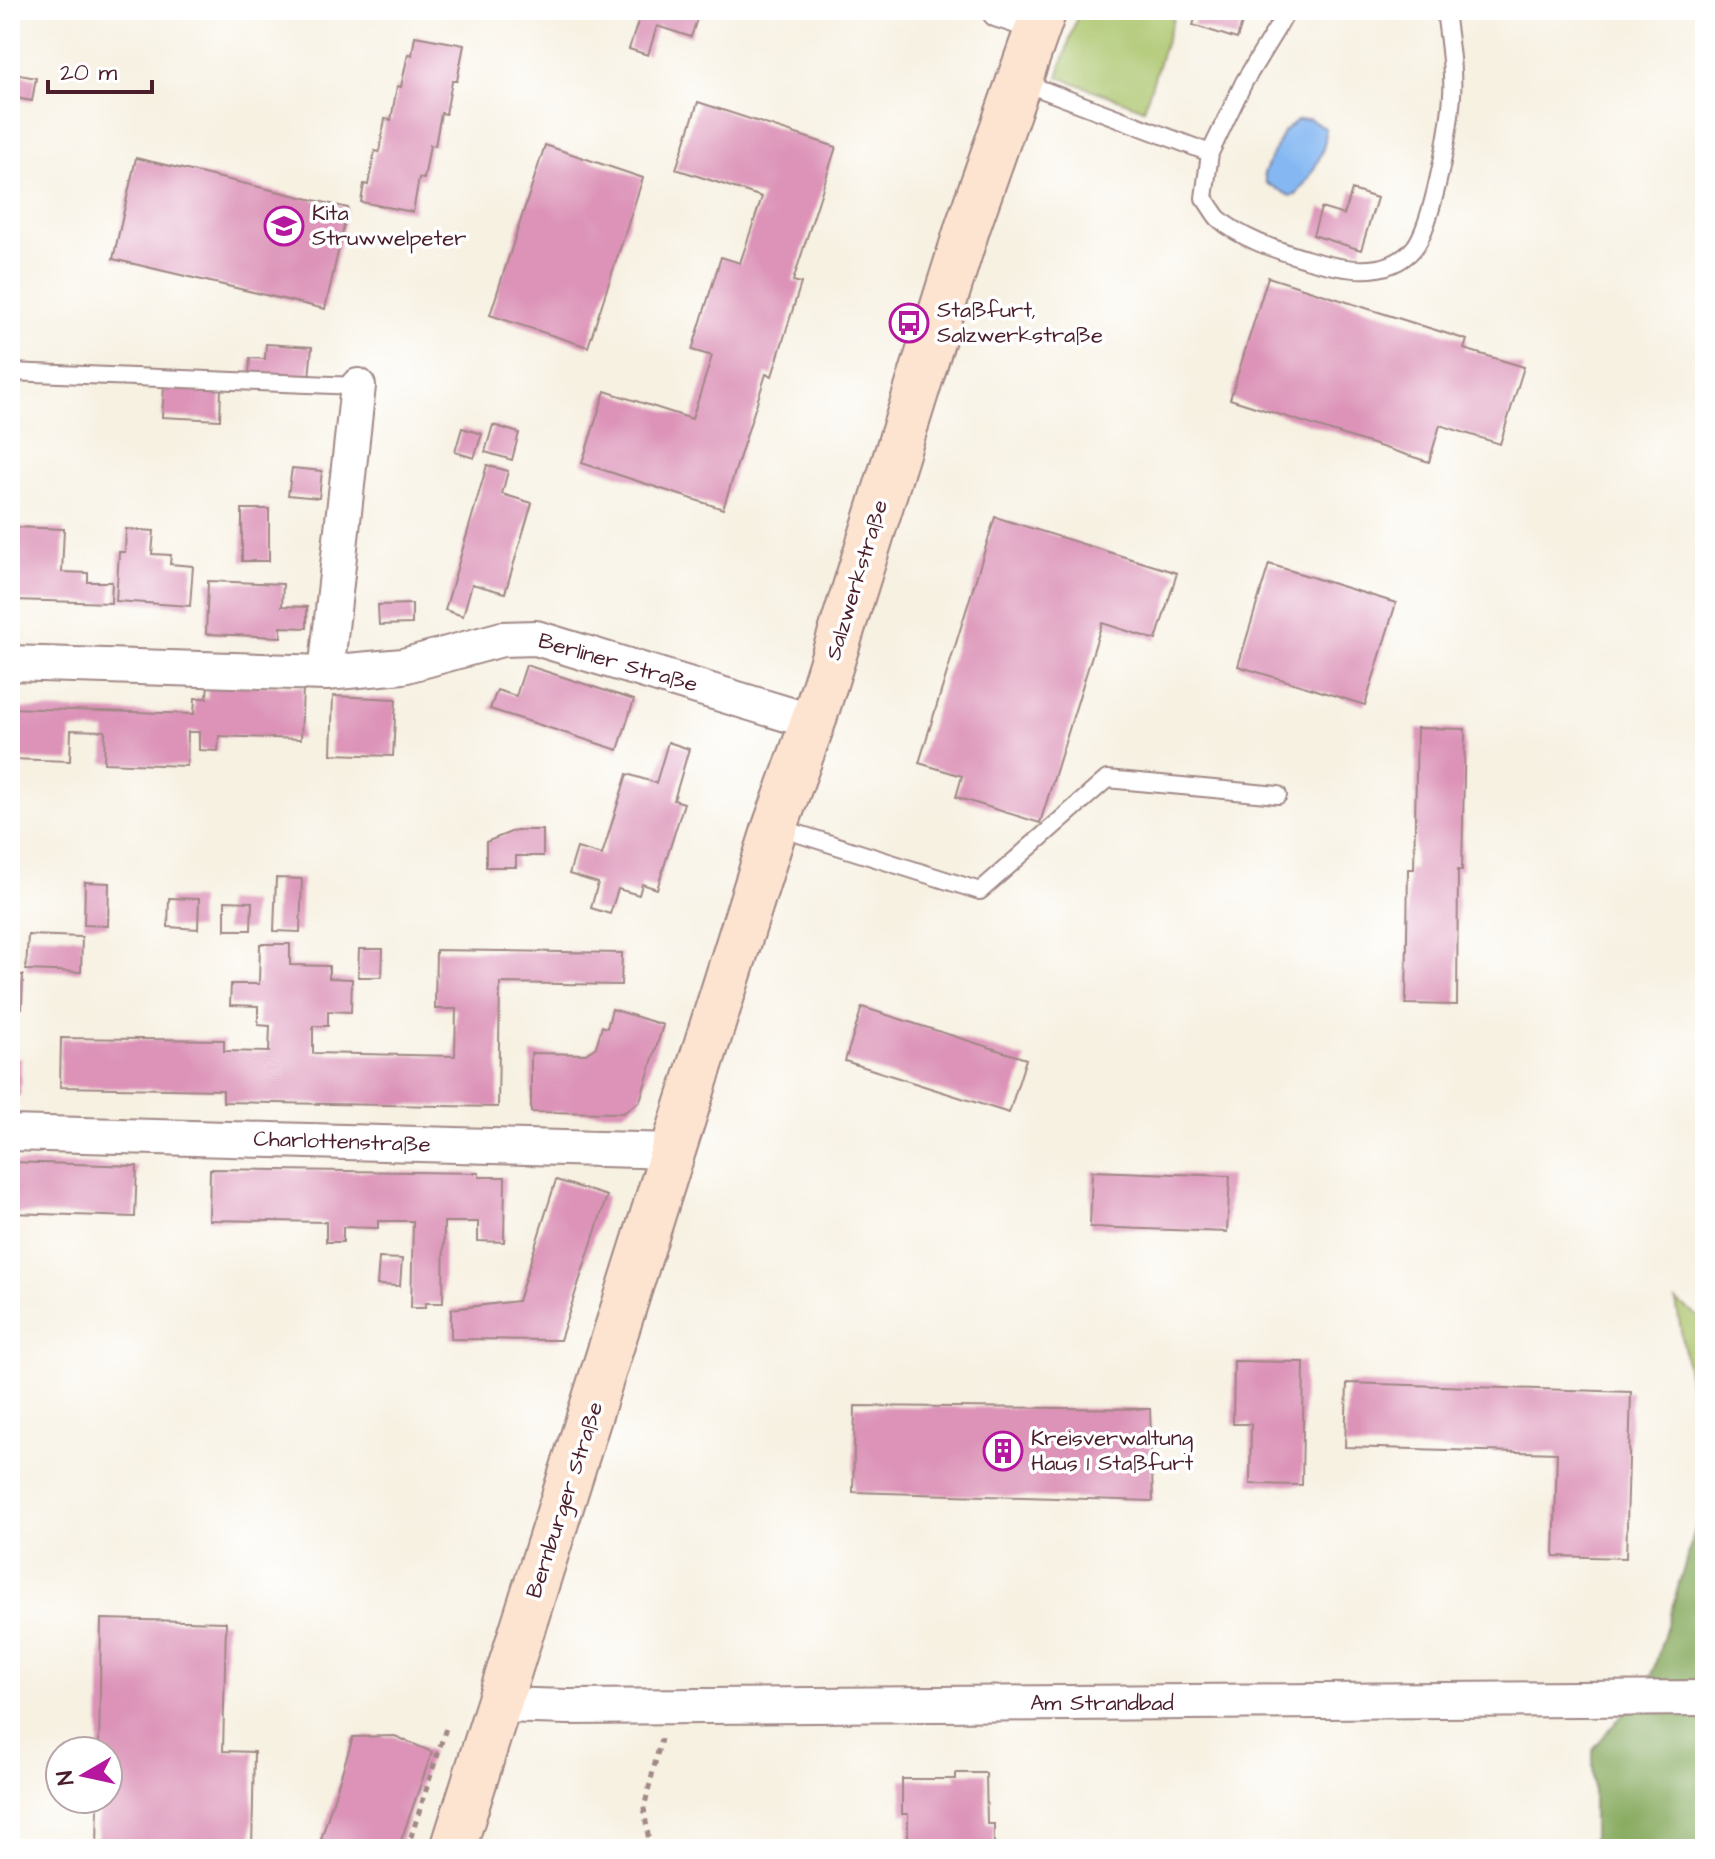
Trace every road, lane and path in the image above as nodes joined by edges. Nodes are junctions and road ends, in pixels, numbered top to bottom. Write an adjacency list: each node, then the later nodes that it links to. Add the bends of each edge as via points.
1 (1288, 10): 5 (lane, via 1244,82)
2 (1445, 10): 5 (lane, via 1452,94 1430,213 1414,247 1394,263 1338,269 1241,234 1204,198)
3 (1027, 14): 4 (main road, Salzwerkstraße)
4 (1018, 81): 5 (lane); 10 (main road, Salzwerkstraße)
5 (1210, 153)
6 (10, 372): 7 (lane)
7 (358, 386): 9 (street)
8 (10, 663): 9 (street, Berliner Straße)
9 (326, 673): 10 (street, Berliner Straße, via 403,666 502,639 536,638)
10 (813, 722): 12 (main road, Salzwerkstraße)
11 (1278, 795): 12 (lane, via 1107,779 980,891)
12 (775, 827): 14 (main road, Salzwerkstraße)
13 (10, 1133): 14 (street, Charlottenstraße)
14 (675, 1151): 16 (main road, Bernburger Straße)
15 (1705, 1698): 17 (street, Am Strandbad)
16 (500, 1705): 17 (street, Am Strandbad); 18 (main road, Bernburger Straße)
17 (668, 1707): 19 (path, via 644,1808)
18 (453, 1849)
19 (650, 1849)

